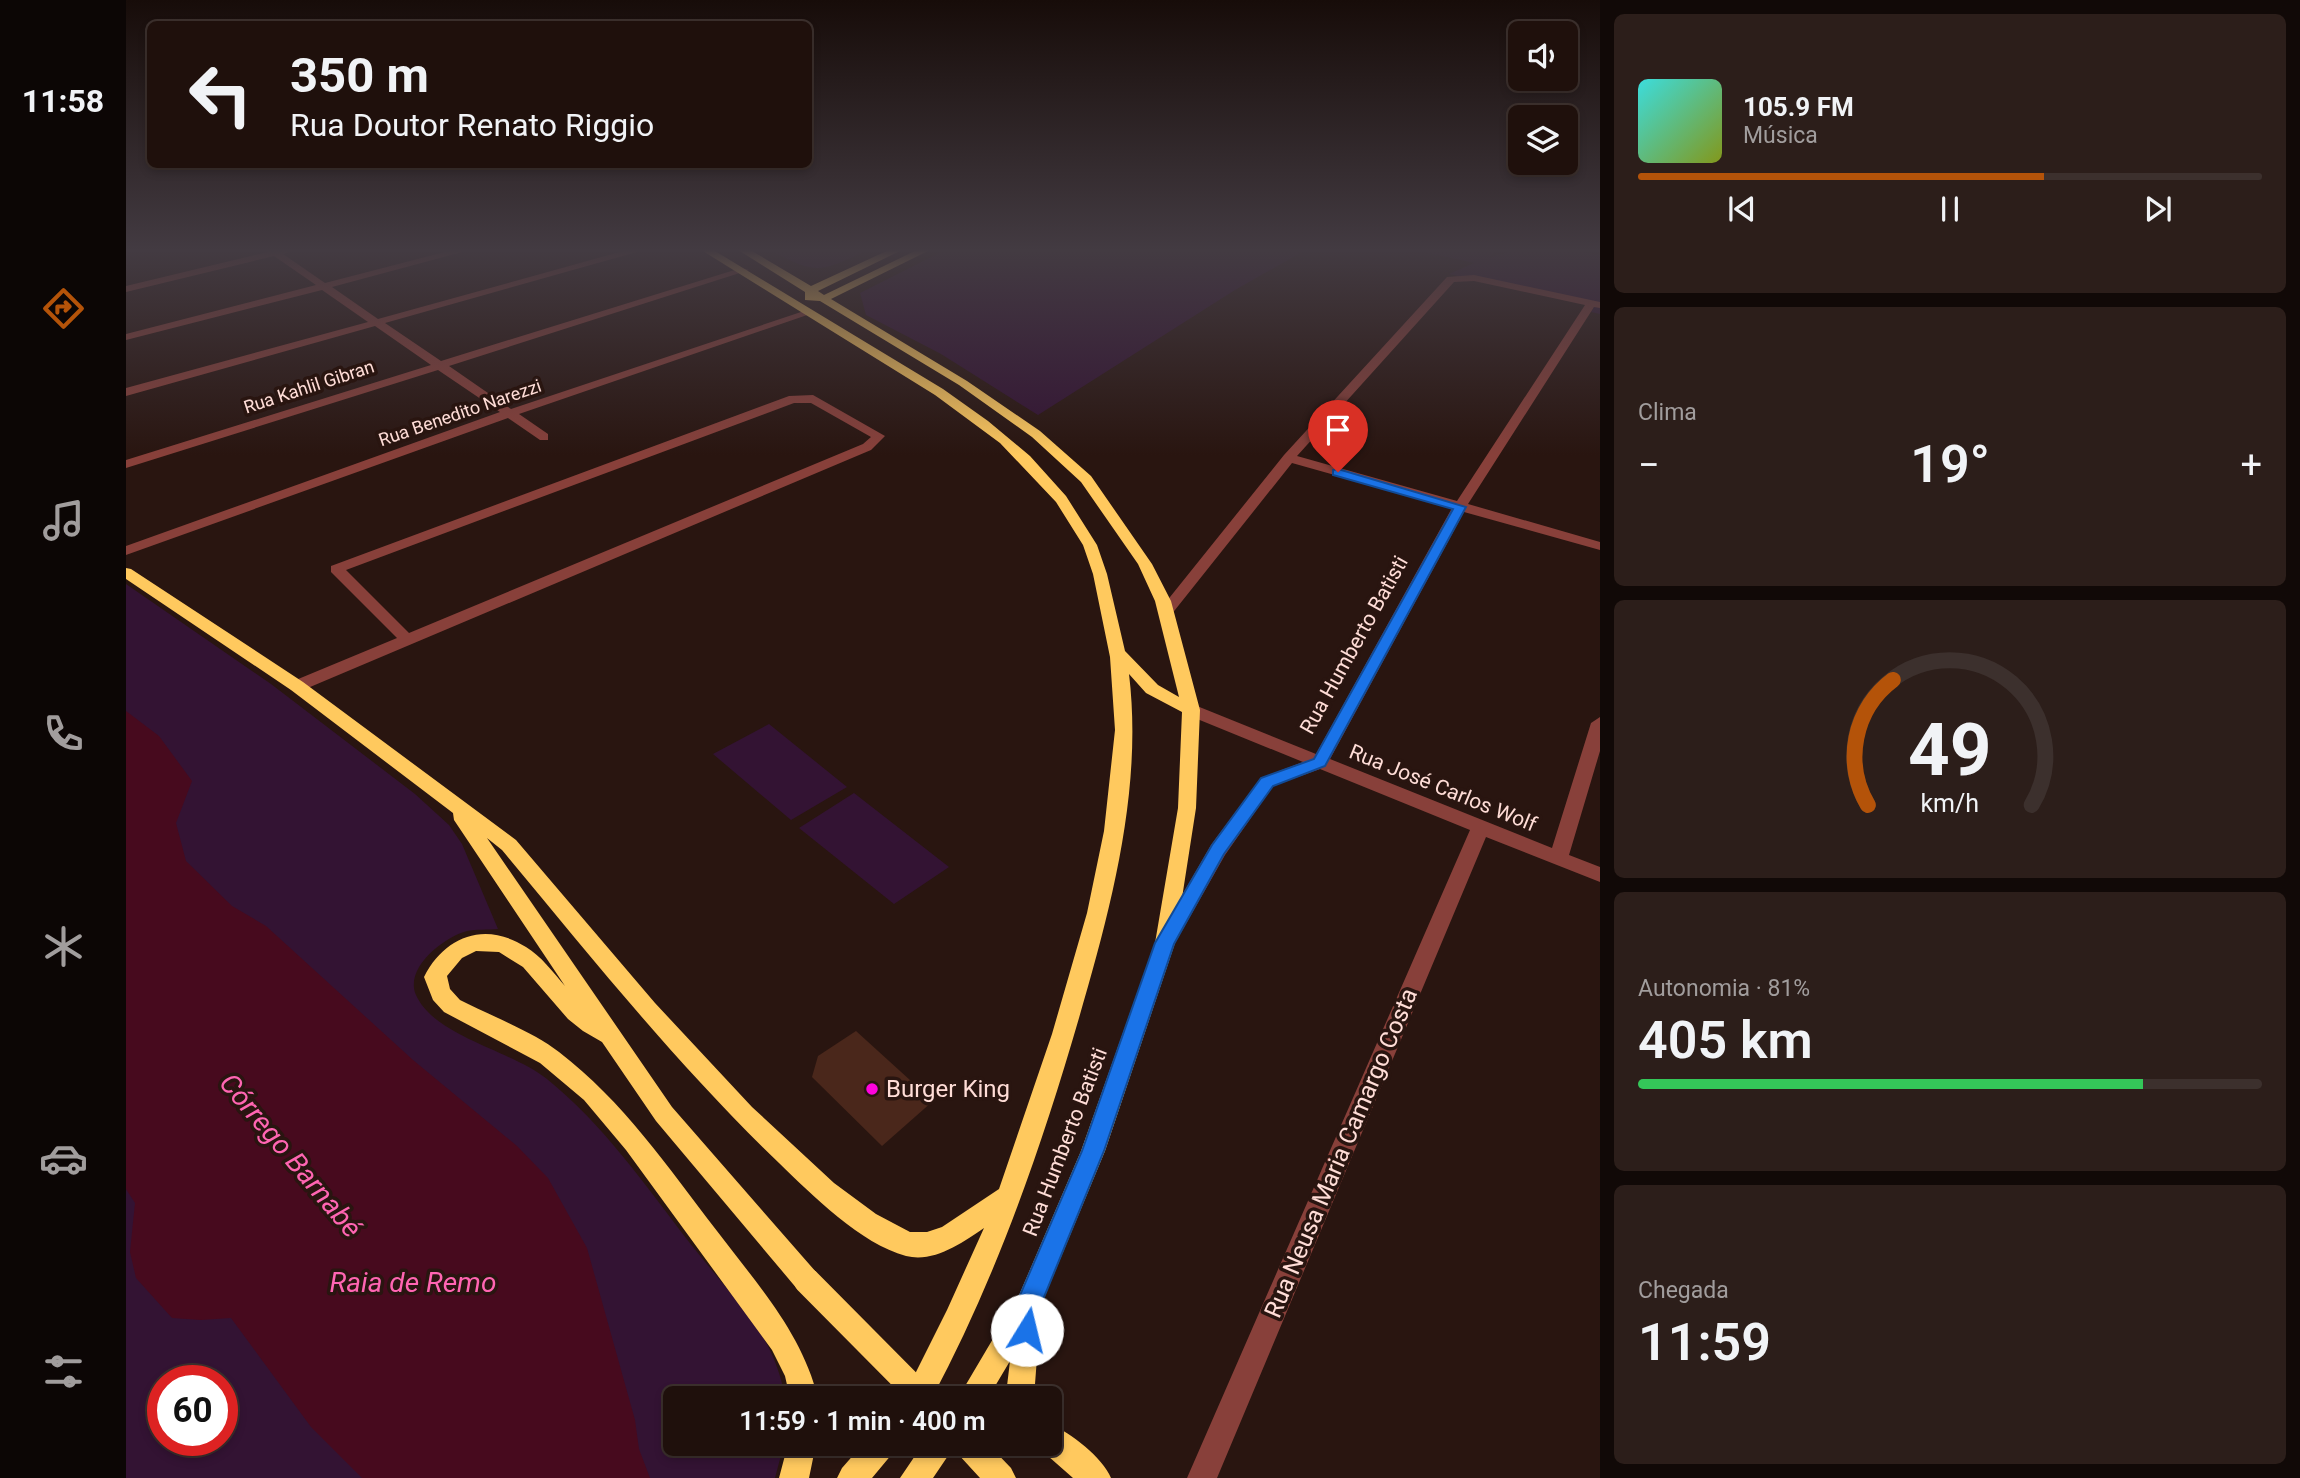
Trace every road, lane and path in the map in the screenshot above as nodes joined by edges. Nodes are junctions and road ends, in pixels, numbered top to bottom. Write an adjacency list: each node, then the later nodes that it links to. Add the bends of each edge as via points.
1 (203, 317): 11 (street)
2 (367, 317): 10 (street)
3 (392, 317): 10 (street)
4 (592, 317): 12 (street, Rua Kahlil Gibran)
5 (775, 317): 16 (street, Rua Benedito Narezzi)
6 (830, 317): 14 (main road)
7 (855, 317): 13 (main road)
8 (1417, 317): 18 (street)
9 (1587, 317): 20 (street, Rua Humberto Batisti)
10 (374, 322): 12 (street); 15 (street)
11 (126, 337)
12 (440, 364): 16 (street); 19 (street, Rua Kahlil Gibran)
13 (963, 383): 14 (main road); 24 (main road, via 1036,433 1086,479 1145,564)
14 (939, 392): 26 (main road, via 1027,461 1058,496 1097,562)
15 (126, 393)
16 (507, 414): 17 (street); 22 (street, Rua Benedito Narezzi)
17 (544, 437)
18 (1289, 458): 20 (street); 24 (street)
19 (126, 464)
20 (1460, 507): 21 (street); 30 (street, Rua Humberto Batisti)
21 (1600, 546)
22 (126, 551)
23 (126, 572): 27 (main road)
24 (1166, 612): 28 (main road)
25 (408, 641): 25 (street, via 867,447 879,436 813,399 793,399 336,569); 27 (street)
26 (1120, 655): 28 (main road, via 1152,689); 37 (main road, via 1124,746 1099,914)
27 (297, 686): 31 (main road, via 396,757)
28 (1191, 710): 30 (street, Rua José Carlos Wolf); 35 (main road, via 1187,808)
29 (1600, 723): 33 (street)
30 (1320, 762): 32 (street, Rua José Carlos Wolf); 35 (street, Rua Humberto Batisti, via 1267,782 1218,850)
31 (457, 809): 36 (main road); 37 (main road, via 509,845 647,1009 744,1114 825,1191 867,1223 908,1244 928,1244 949,1237)
32 (1480, 829): 33 (street, Rua José Carlos Wolf); 54 (street, Rua Neusa Maria Camargo Costa)
33 (1558, 858): 34 (street, Rua José Carlos Wolf)
34 (1600, 875)
35 (1165, 943): 38 (main road, Rua Humberto Batisti, via 1093,1151)
36 (612, 1036): 39 (main road, via 587,1022 514,948 477,942 458,949 435,977 452,1006 548,1056 592,1093 635,1142 782,1340); 40 (main road, bridge, via 664,1114 807,1281)
37 (1008, 1197): 41 (main road, via 945,1348)
38 (1030, 1302): 42 (main road); 43 (main road)
39 (801, 1386)
40 (911, 1386)
41 (924, 1386)
42 (979, 1386)
43 (1021, 1386)
44 (1062, 1449): 53 (main road)
45 (800, 1456): 49 (main road)
46 (871, 1456): 50 (main road)
47 (932, 1456): 51 (main road)
48 (980, 1456): 52 (main road)
49 (794, 1478)
50 (852, 1478)
51 (915, 1478)
52 (1002, 1478)
53 (1096, 1478)
54 (1202, 1478)

